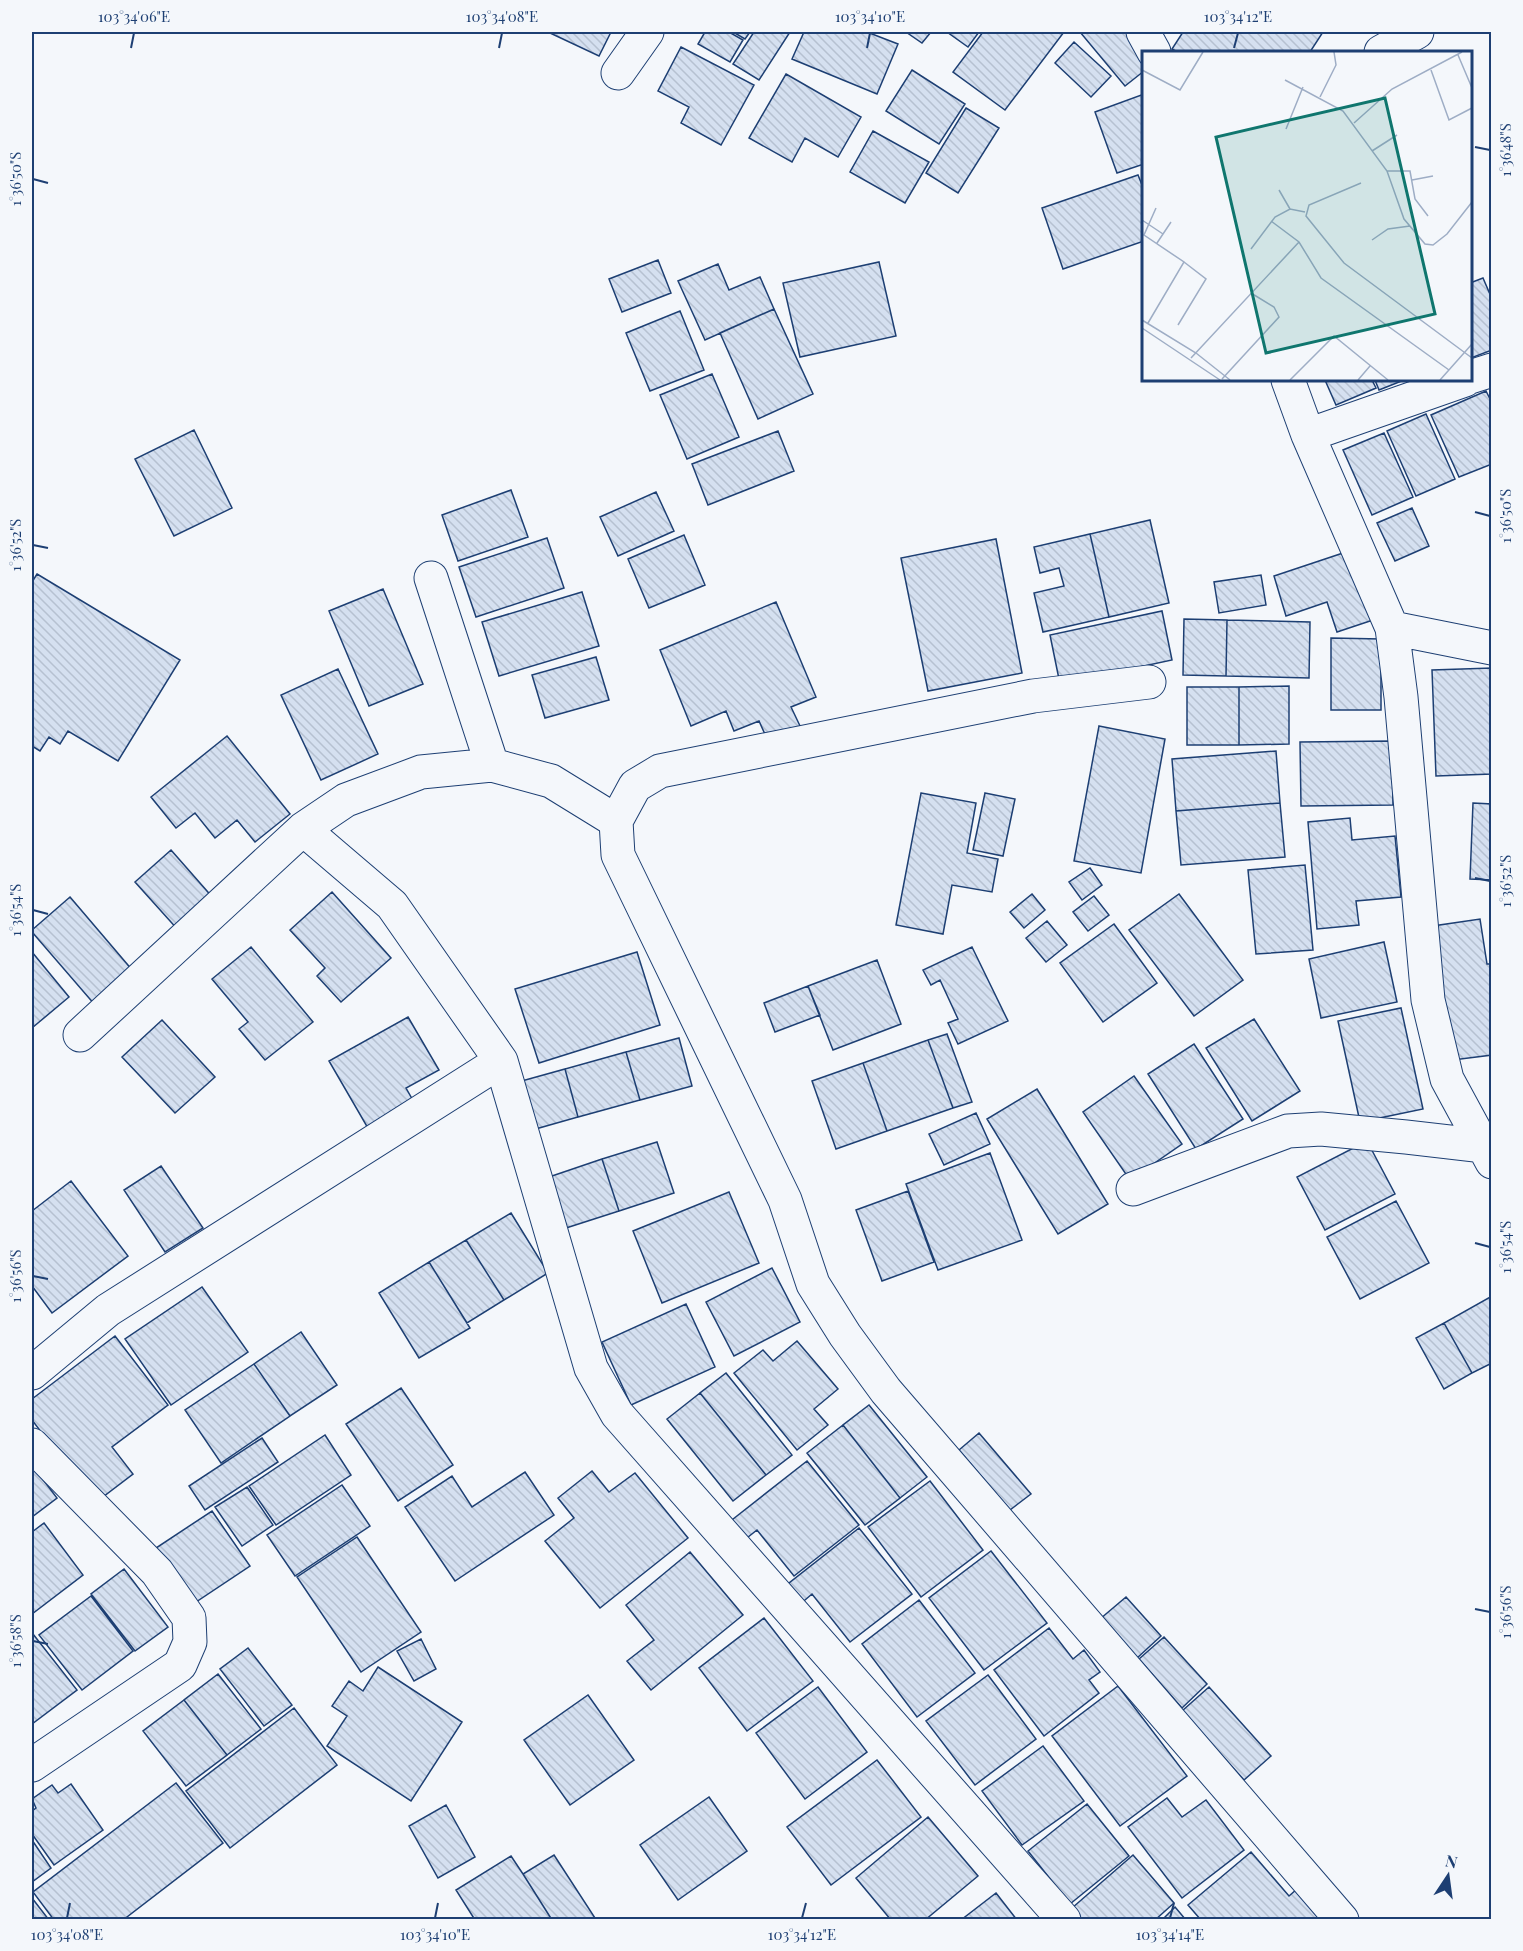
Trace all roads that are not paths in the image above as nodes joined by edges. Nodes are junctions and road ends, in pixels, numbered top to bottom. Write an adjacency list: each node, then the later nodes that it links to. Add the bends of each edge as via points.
1 (647, 32): 6 (street)
2 (1143, 32): 4 (street)
3 (1416, 32): 5 (street)
4 (1153, 51)
5 (1383, 51)
6 (618, 73)
7 (1491, 370): 8 (street)
8 (1472, 376)
9 (1288, 381): 11 (street)
10 (1462, 381): 11 (street)
11 (1308, 435): 13 (street)
12 (431, 578): 16 (street)
13 (1392, 628): 14 (street); 21 (street, via 1428,1000 1447,1079)
14 (1491, 648)
15 (1149, 682): 17 (street, via 1033,696 660,771 635,786)
16 (492, 765): 17 (street, via 551,781); 18 (street, via 421,772 346,800)
17 (616, 821): 27 (street, via 618,855 785,1200 813,1284 845,1335 886,1390)
18 (303, 829): 19 (street); 20 (street, via 392,905)
19 (80, 1035)
20 (501, 1061): 23 (street, via 108,1310); 26 (street, via 591,1368 617,1414)
21 (1488, 1154): 22 (street, via 1406,1137 1321,1129 1288,1131)
22 (1134, 1189)
23 (32, 1373)
24 (32, 1445): 25 (street, via 157,1572 189,1618 190,1642 180,1665)
25 (32, 1765)
26 (1064, 1920)
27 (1342, 1920)

